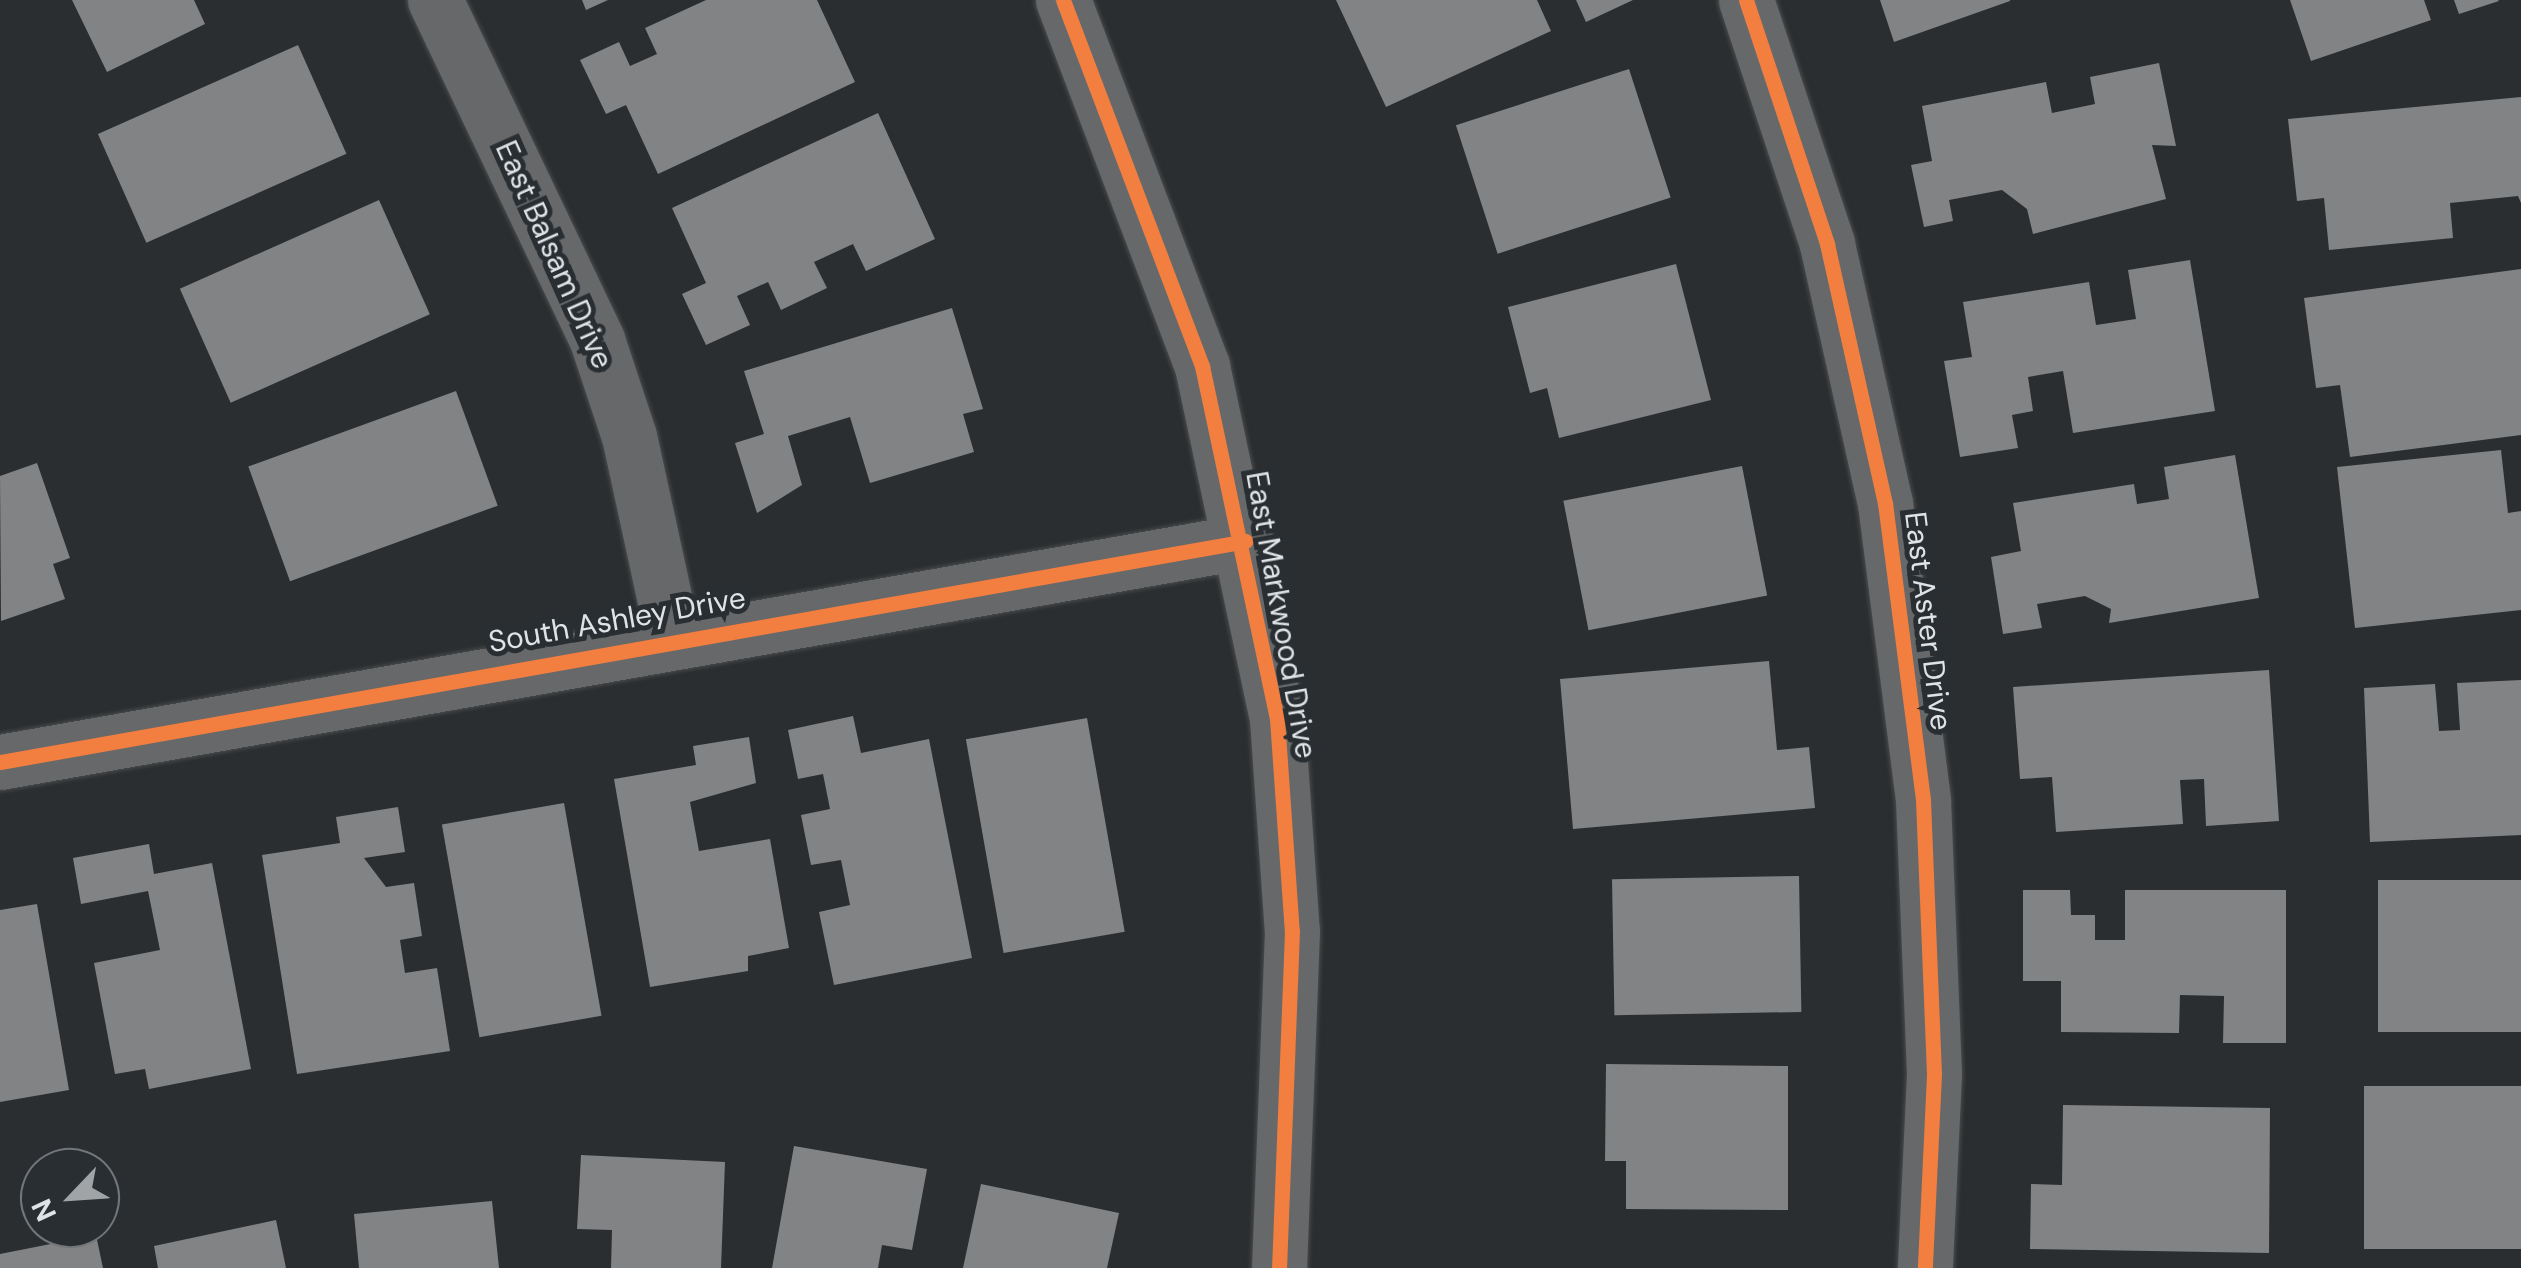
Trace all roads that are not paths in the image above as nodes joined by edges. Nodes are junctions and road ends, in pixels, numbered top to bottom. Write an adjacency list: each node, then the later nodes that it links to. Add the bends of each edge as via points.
1 (436, 0): 5 (street, East Balsam Drive, via 597,340 629,436)
2 (1064, 0): 4 (street, East Markwood Drive, via 1160,234)
3 (1746, 0): 8 (street, East Aster Drive, via 1827,244 1885,503 1922,800 1934,1074)
4 (1246, 541): 5 (street, South Ashley Drive); 7 (street, East Markwood Drive, via 1277,719 1292,931)
5 (673, 637): 6 (street, South Ashley Drive)
6 (0, 762)
7 (1279, 1268)
8 (1925, 1268)

